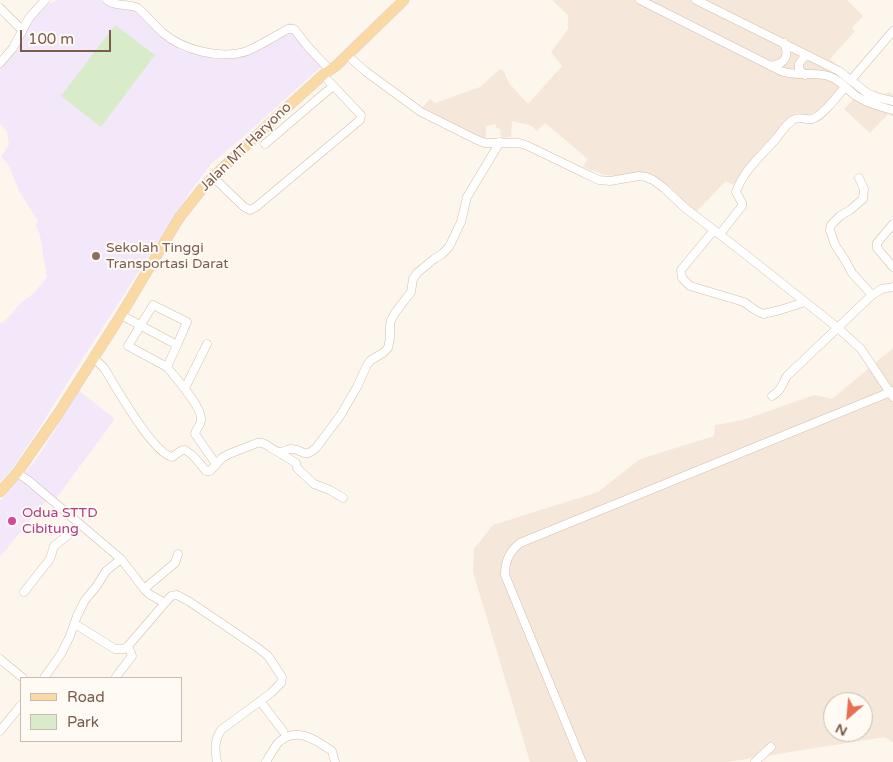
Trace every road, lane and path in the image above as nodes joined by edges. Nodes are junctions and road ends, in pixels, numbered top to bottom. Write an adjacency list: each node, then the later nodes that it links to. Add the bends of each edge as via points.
1 (107, 0): 14 (street, via 111,4 138,8 174,41 202,52 246,51 288,29 294,30)
2 (404, 0): 10 (main road, Jalan MT Haryono)
3 (640, 0): 13 (street)
4 (696, 0): 9 (street)
5 (41, 2): 7 (street)
6 (0, 8): 7 (street)
7 (22, 30): 12 (street)
8 (893, 31): 17 (street)
9 (784, 43): 11 (street); 13 (street, via 784,60)
10 (347, 55): 14 (main road, Jalan MT Haryono); 22 (street, via 421,112 475,140)
11 (809, 56): 15 (street, via 798,64); 17 (street, via 839,71)
12 (0, 63)
13 (772, 66): 15 (street, via 788,74)
14 (327, 72): 18 (street); 24 (main road, Jalan MT Haryono)
15 (805, 75): 16 (street)
16 (830, 77): 17 (street); 19 (street)
17 (848, 84): 19 (street); 20 (street); 21 (street, via 857,96)
18 (333, 86): 23 (street); 24 (street, via 359,113 360,120 256,207 244,208)
19 (839, 94): 27 (street, via 813,119 797,118 785,126 747,171 736,192 742,206)
20 (893, 101)
21 (893, 110)
22 (500, 142): 27 (street, via 528,146 599,180 646,177); 42 (street, via 467,197 461,222 449,246 417,274 411,292 391,320 388,348 367,365 340,416 311,453 292,449)
23 (264, 144)
24 (213, 176): 32 (main road, Jalan MT Haryono, via 180,218)
25 (859, 178): 30 (street, via 864,189 863,198 840,216 830,230 852,273)
26 (893, 224): 28 (street, via 877,243 877,248)
27 (717, 232): 31 (street); 31 (street, via 682,270 682,278 690,286 744,302 763,314)
28 (893, 267)
29 (893, 287): 30 (street)
30 (872, 295): 34 (street)
31 (805, 302): 34 (street)
32 (121, 315): 33 (street); 37 (main road, Jalan MT Haryono)
33 (141, 325): 36 (street); 36 (street, via 153,305 186,321); 38 (street, via 129,347)
34 (838, 328): 40 (street, via 862,349); 41 (street, via 787,376 778,393)
35 (207, 344): 39 (street)
36 (177, 345): 38 (street)
37 (93, 359): 43 (street, via 104,368 144,430 166,454 172,457 187,451 206,471); 44 (main road, Jalan MT Haryono)
38 (167, 367): 39 (street)
39 (185, 388): 43 (street, via 202,418 195,434)
40 (892, 394): 67 (street, via 520,543 515,548 507,560 505,575)
41 (772, 396)
42 (278, 452): 43 (street, via 261,442 229,454); 46 (street, via 296,463 314,484)
43 (216, 464)
44 (17, 473): 45 (main road, Jalan MT Haryono); 49 (street)
45 (0, 492)
46 (343, 498)
47 (68, 535): 51 (street, via 54,546 50,559)
48 (178, 554): 50 (street, via 175,563)
49 (121, 558): 50 (street); 53 (street, via 85,600)
50 (144, 589): 52 (street)
51 (24, 592)
52 (165, 603): 54 (street); 59 (street, via 177,595 268,656 282,677 277,688)
53 (75, 624): 54 (street, via 115,649); 57 (street, via 61,654)
54 (128, 646): 58 (street, via 132,656)
55 (0, 659): 56 (street)
56 (22, 677)
57 (45, 677)
58 (116, 677)
59 (260, 701): 62 (street); 64 (street, via 216,737)
60 (20, 706): 61 (street)
61 (0, 731)
62 (283, 731)
63 (771, 747): 68 (street)
64 (217, 762)
65 (266, 762): 66 (street, via 278,744 295,734 316,740 332,751)
66 (335, 762)
67 (582, 762)
68 (755, 762)

